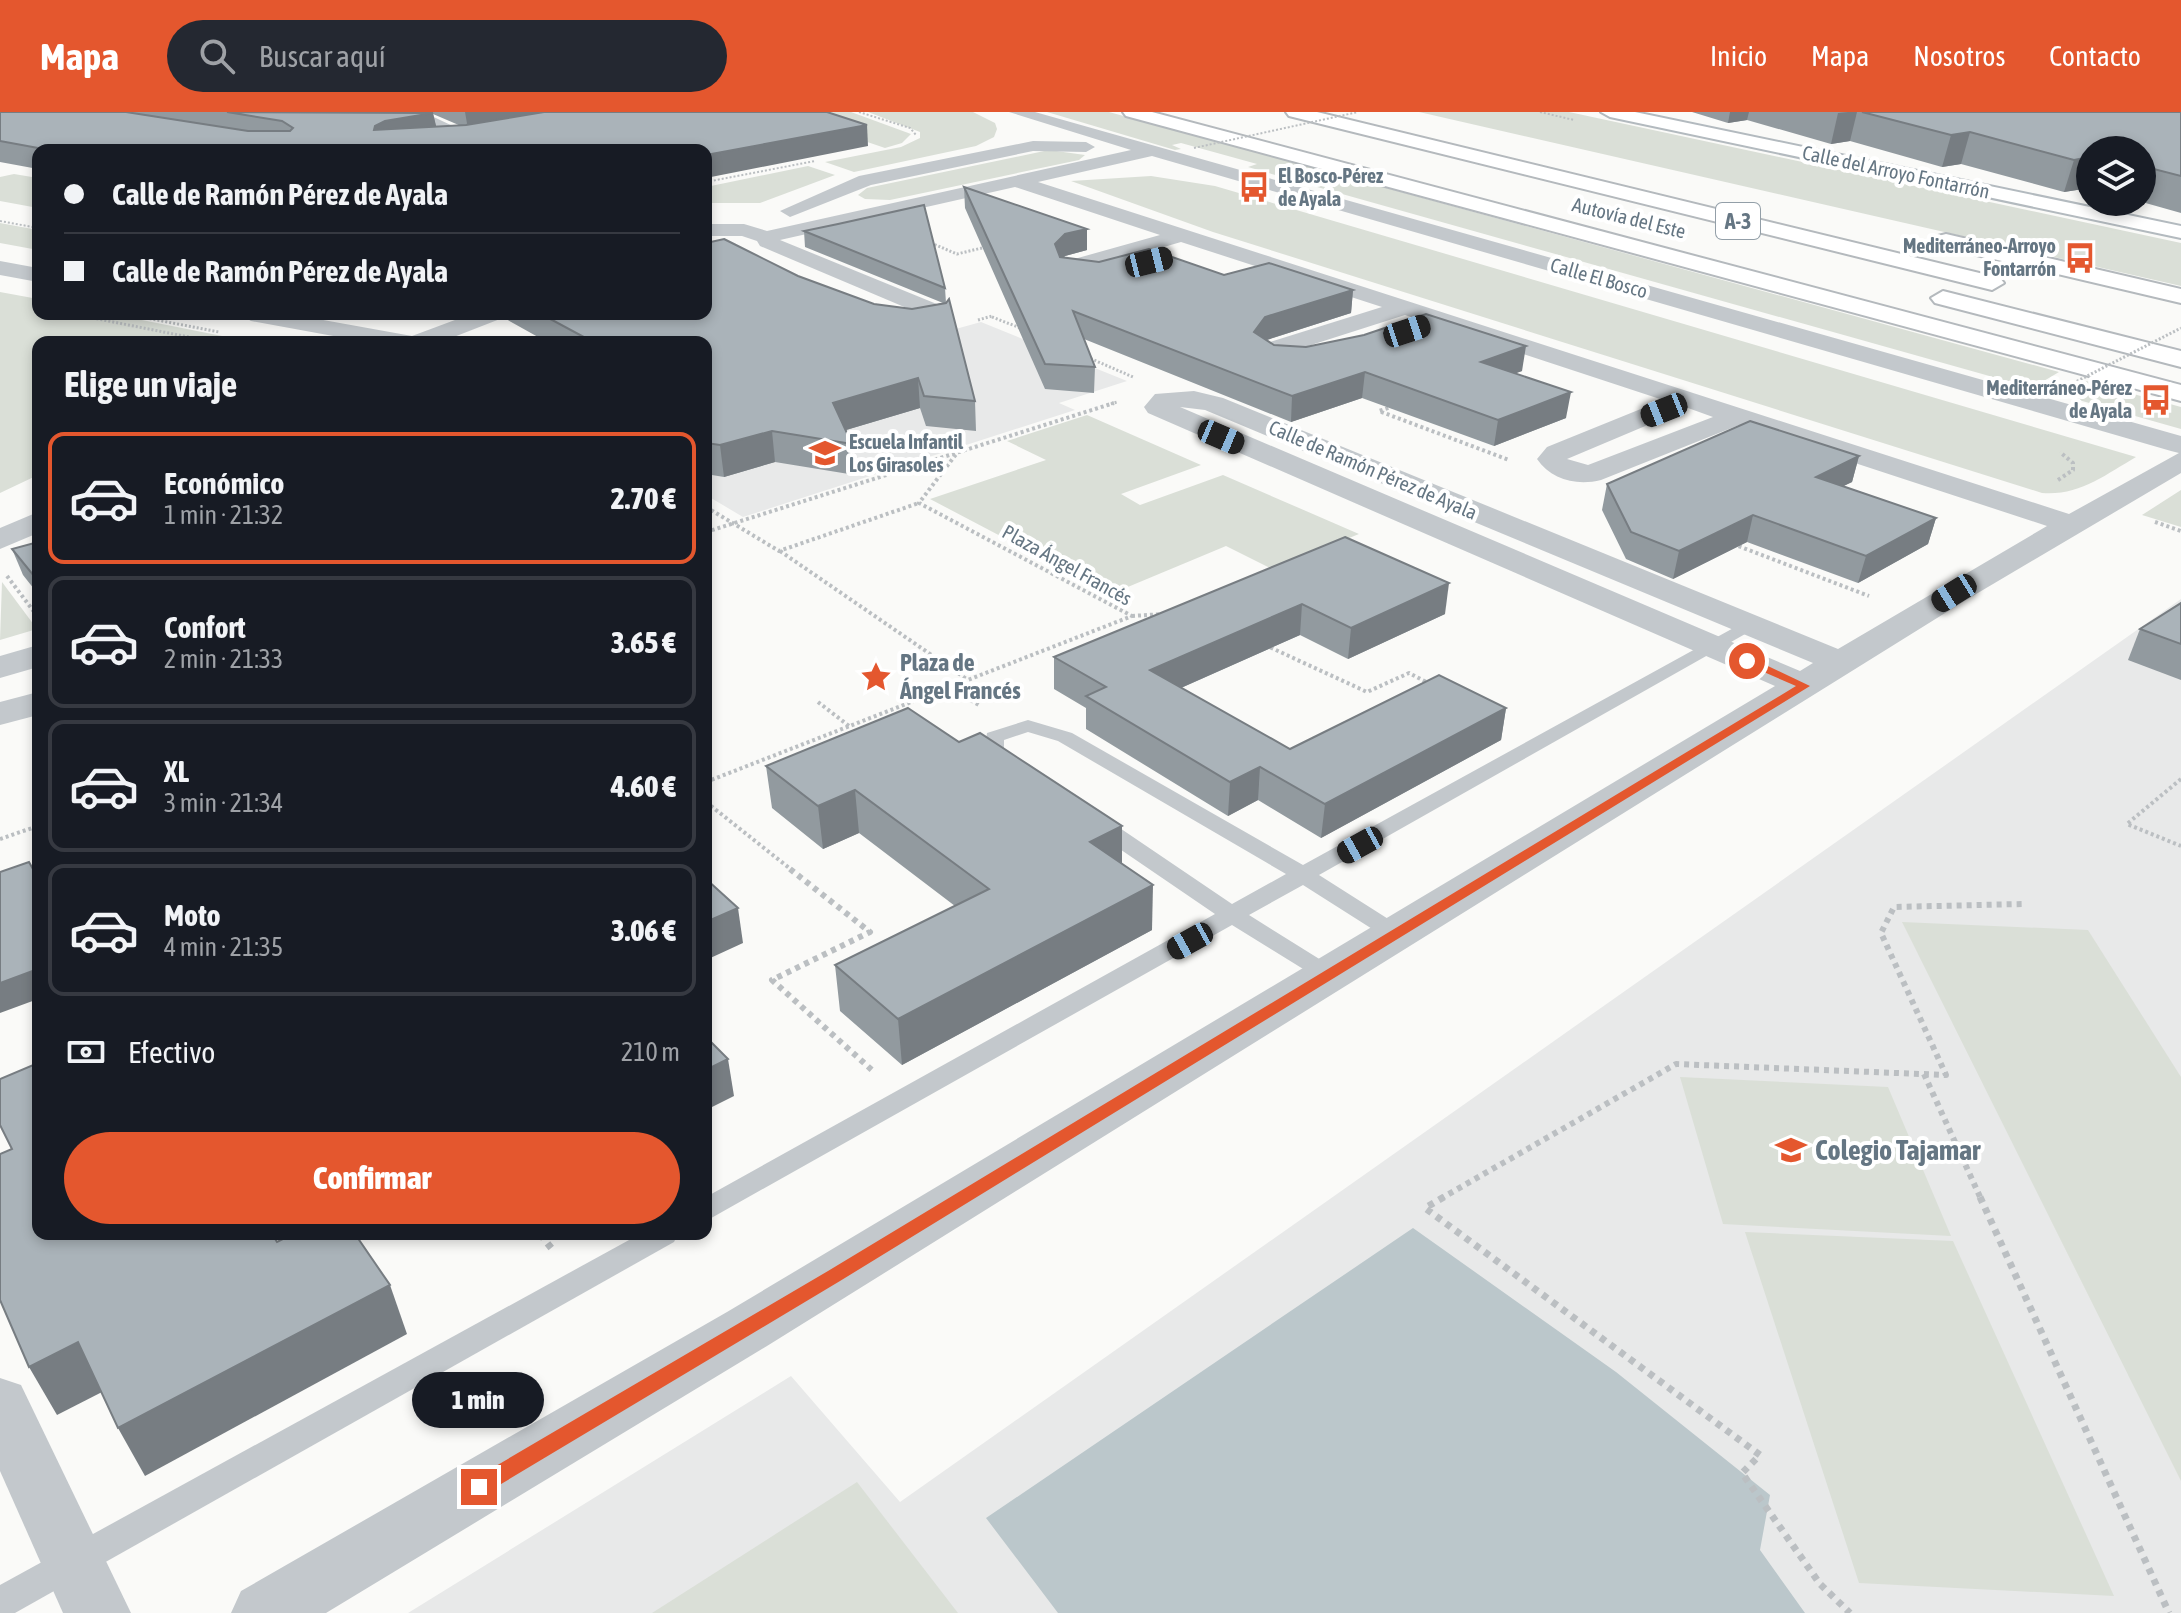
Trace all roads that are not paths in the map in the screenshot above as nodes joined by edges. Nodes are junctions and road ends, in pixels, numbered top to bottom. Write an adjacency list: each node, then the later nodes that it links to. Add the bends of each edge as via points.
1 (409, 112): 11 (street)
2 (1008, 112): 16 (street, via 1026,120 1030,132)
3 (1017, 112): 10 (street, Calle El Bosco)
4 (1132, 112): 46 (main road)
5 (1188, 112): 8 (main road)
6 (1295, 112): 35 (main road, Autovía del Este / A-3)
7 (1610, 112): 27 (main road, Calle del Arroyo Fontarrón)
8 (1263, 127)
9 (507, 131): 11 (street)
10 (1094, 134): 15 (street); 17 (street, Calle El Bosco)
11 (467, 138): 13 (street); 14 (street)
12 (1323, 140): 23 (main road, Autovía del Este)
13 (436, 143)
14 (481, 144)
15 (1033, 146): 16 (street); 18 (street, via 1088,148 1101,153)
16 (1005, 151): 22 (street)
17 (1152, 151): 18 (street); 20 (street, Calle El Bosco)
18 (1096, 163): 19 (street)
19 (1067, 170): 20 (street, via 1141,165); 21 (street)
20 (1226, 171): 49 (street, Calle El Bosco)
21 (1016, 181): 24 (street); 28 (street)
22 (839, 190): 24 (street, via 838,196 851,203); 26 (street)
23 (1569, 202)
24 (901, 206): 30 (street)
25 (712, 230): 26 (street)
26 (744, 230): 30 (street)
27 (2181, 232)
28 (1181, 235): 31 (street); 31 (street, via 1074,264 1069,272 1098,275)
29 (1919, 235): 37 (main road)
30 (766, 239): 32 (street); 42 (street, via 941,314 939,322 916,328)
31 (1212, 245): 38 (street)
32 (740, 253)
33 (0, 268): 34 (street)
34 (32, 274)
35 (2011, 288)
36 (1922, 292): 45 (main road)
37 (2181, 296)
38 (1404, 308): 41 (street); 41 (street, via 1273,349 1268,356 1308,363)
39 (284, 320): 43 (street)
40 (476, 320): 44 (street)
41 (1441, 320): 47 (street)
42 (887, 326)
43 (373, 336)
44 (435, 336)
45 (2181, 359)
46 (2181, 393)
47 (1686, 400): 48 (street); 48 (street, via 1551,459 1556,466 1591,474)
48 (1736, 417): 51 (street)
49 (2181, 445)
50 (2181, 461): 51 (street)
51 (2061, 504): 58 (street)
52 (32, 524): 53 (street)
53 (0, 540)
54 (1748, 625): 55 (lane); 55 (street, Calle de Ramón Pérez de Ayala, via 1214,404 1168,393 1157,407); 58 (street, Calle de Ramón Pérez de Ayala)
55 (1713, 646): 58 (street, Calle de Ramón Pérez de Ayala); 63 (lane)
56 (32, 658): 57 (street)
57 (0, 667)
58 (1823, 674): 65 (street)
59 (32, 705): 60 (street)
60 (0, 714)
61 (1030, 778): 63 (lane, via 994,753 994,737 1028,726 1065,737)
62 (1082, 813): 64 (lane)
63 (1305, 876): 64 (lane); 65 (lane)
64 (1234, 916): 66 (lane); 67 (lane)
65 (1396, 934): 66 (street)
66 (1329, 975): 72 (street)
67 (712, 1207)
68 (654, 1240): 70 (lane)
69 (0, 1403): 70 (street)
70 (86, 1588): 71 (lane)
71 (0, 1603)
72 (265, 1613)

